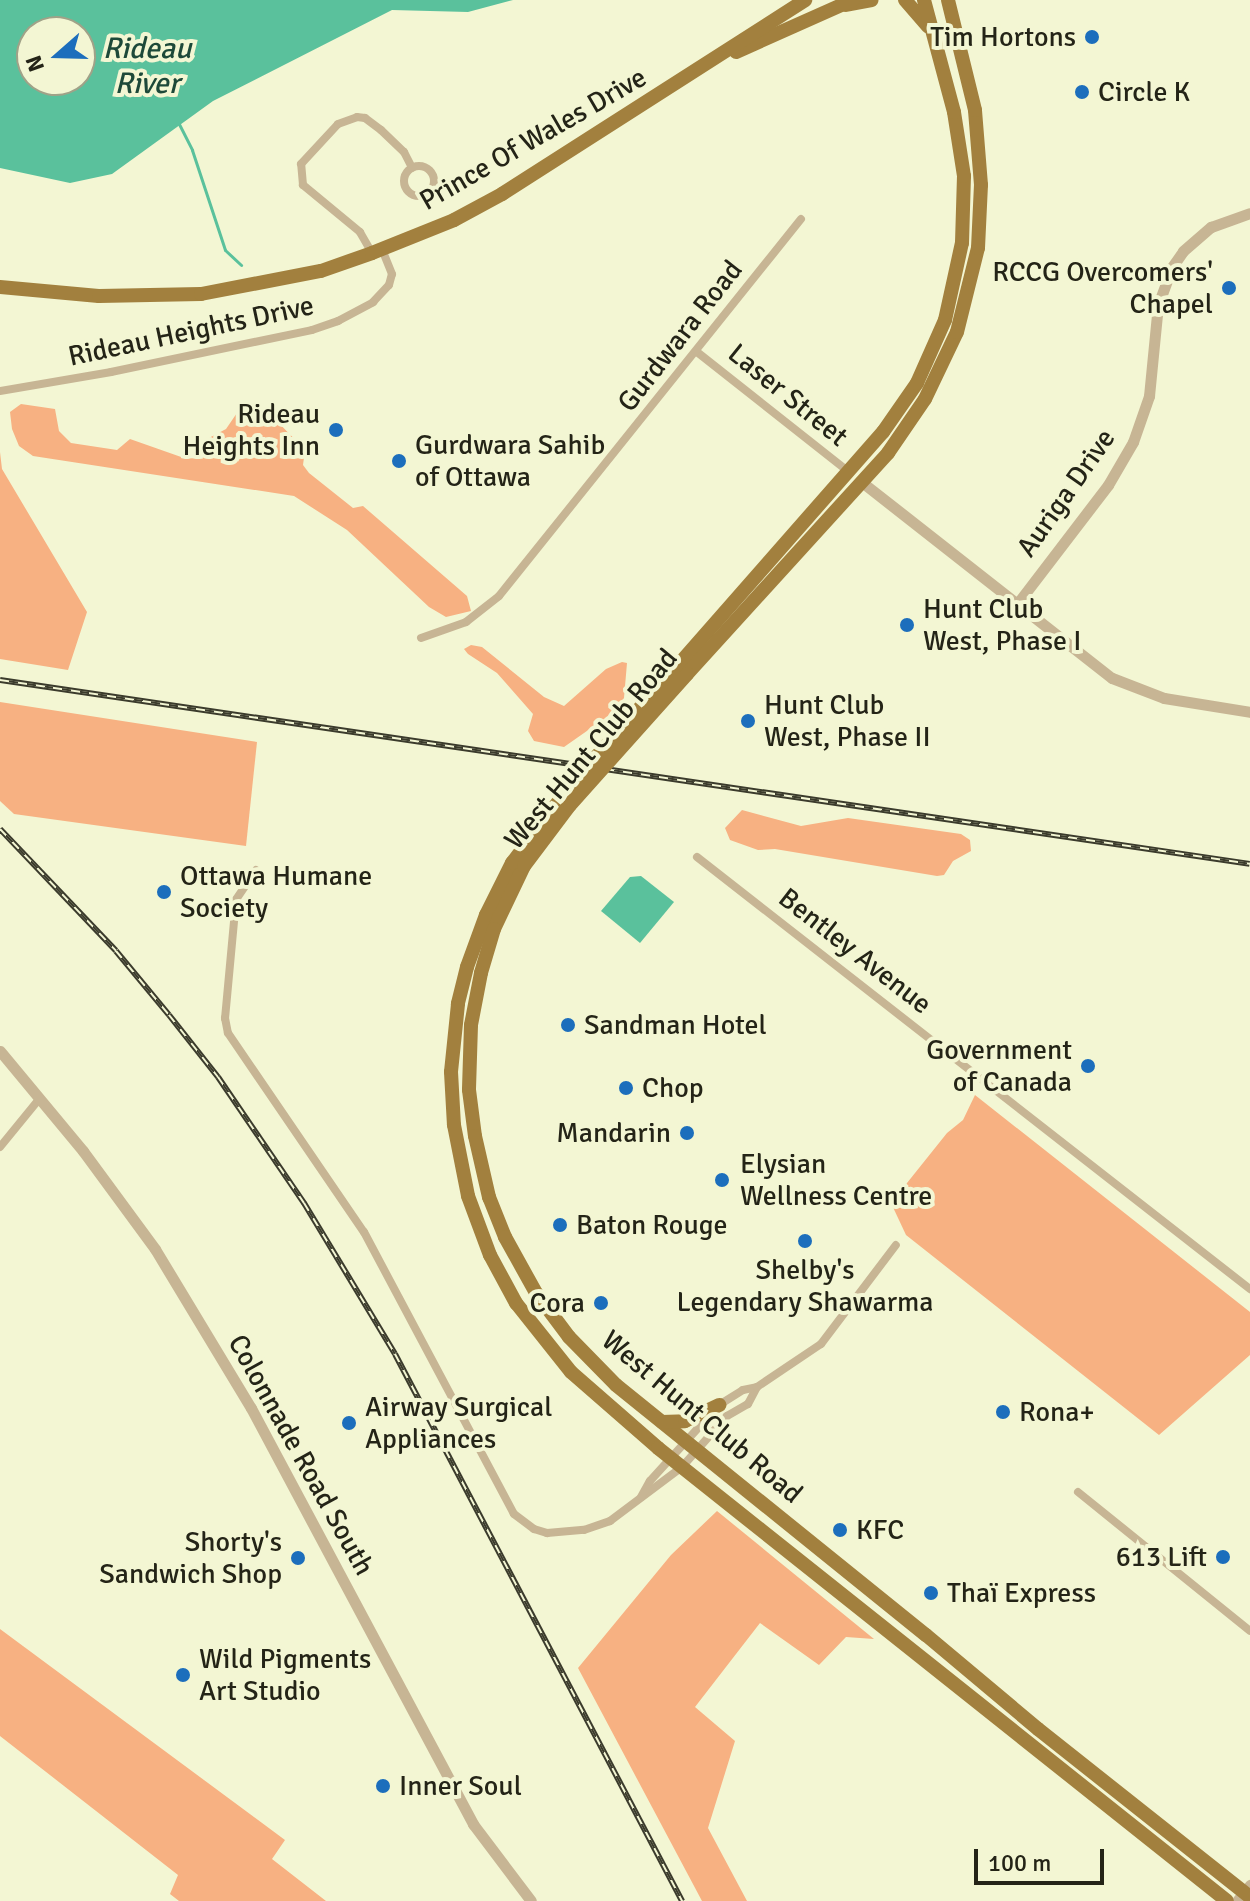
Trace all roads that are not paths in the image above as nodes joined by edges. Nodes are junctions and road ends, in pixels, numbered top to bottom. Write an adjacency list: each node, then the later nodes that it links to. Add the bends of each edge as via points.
1 (853, 0): 8 (main road, Prince Of Wales Drive)
2 (872, 0): 8 (main road)
3 (905, 0): 10 (main road)
4 (924, 0): 10 (main road, West Hunt Club Road)
5 (948, 0): 9 (main road, West Hunt Club Road)
6 (959, 0): 9 (main road)
7 (800, 2): 11 (main road, Prince Of Wales Drive)
8 (838, 7): 11 (main road, Prince Of Wales Drive)
9 (956, 26): 20 (main road, West Hunt Club Road, via 979,143 981,210 974,272 938,376 908,426)
10 (934, 33): 19 (main road, West Hunt Club Road, via 964,176 958,272 945,320 917,383)
11 (710, 64): 15 (main road, Prince Of Wales Drive, via 502,194)
12 (412, 168): 15 (street, via 404,152 373,122 357,117 338,124 301,164 303,185)
13 (1250, 213): 21 (street, Auriga Drive, via 1216,224 1172,267 1158,305 1149,396 1133,442 1108,485)
14 (801, 219): 17 (street, Gurdwara Road)
15 (377, 251): 16 (main road, Prince Of Wales Drive, via 321,271 201,294 99,296); 18 (street, Rideau Heights Drive, via 392,274 389,285 373,302 338,321)
16 (0, 287)
17 (697, 352): 19 (street, Laser Street); 22 (street, Gurdwara Road, via 499,596 466,622)
18 (0, 391)
19 (851, 473): 20 (main road); 23 (main road, West Hunt Club Road)
20 (863, 483): 21 (street); 23 (main road, West Hunt Club Road)
21 (1017, 604): 24 (street, via 1112,678 1164,698)
22 (421, 638)
23 (679, 673): 26 (main road, West Hunt Club Road, bridge, via 571,785)
24 (1250, 712)
25 (697, 857): 32 (street, Bentley Avenue)
26 (518, 865): 35 (main road, West Hunt Club Road, via 494,929 471,1025 470,1106 484,1177 509,1244 550,1313 598,1368); 37 (main road, West Hunt Club Road, via 474,945 453,1039 454,1125 468,1196 496,1268 542,1339 582,1382)
27 (256, 870): 39 (street, West Hunt Club Road, via 236,900 228,1033 364,1232 505,1501 524,1522 547,1533 596,1527)
28 (0, 1051): 29 (street, Colonnade Road South)
29 (40, 1098): 30 (street); 45 (street, Colonnade Road South, via 155,1249 251,1408 473,1824)
30 (0, 1147)
31 (896, 1245): 33 (street, via 821,1344)
32 (1250, 1289)
33 (757, 1387): 34 (street); 36 (street, via 748,1404)
34 (719, 1405): 35 (main road, via 685,1421); 36 (street)
35 (661, 1422): 36 (main road, West Hunt Club Road)
36 (692, 1445): 37 (street); 37 (street); 41 (main road, West Hunt Club Road)
37 (676, 1463): 39 (street, West Hunt Club Road); 39 (street, West Hunt Club Road); 41 (main road, West Hunt Club Road)
38 (1078, 1492): 40 (street)
39 (640, 1498)
40 (1250, 1631)
41 (1033, 1736): 42 (main road, West Hunt Club Road); 43 (main road, West Hunt Club Road)
42 (1124, 1797): 43 (main road); 44 (main road, West Hunt Club Road)
43 (1115, 1809): 46 (main road, West Hunt Club Road)
44 (1245, 1894)
45 (531, 1901)
46 (1227, 1901)

